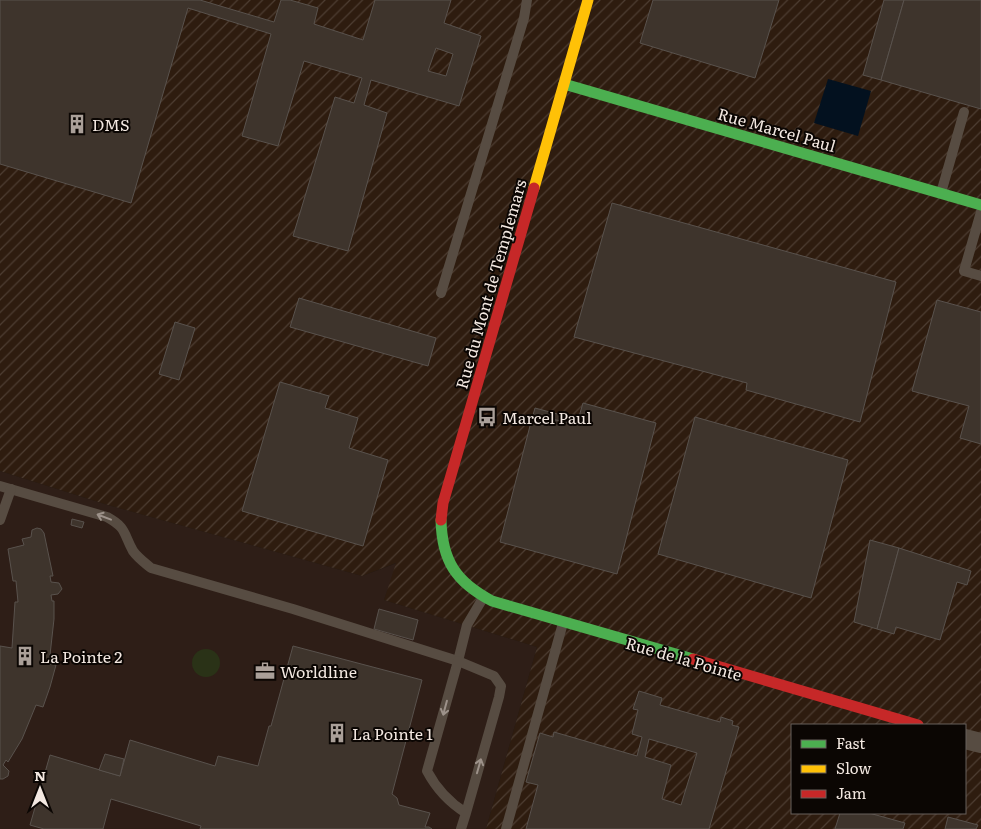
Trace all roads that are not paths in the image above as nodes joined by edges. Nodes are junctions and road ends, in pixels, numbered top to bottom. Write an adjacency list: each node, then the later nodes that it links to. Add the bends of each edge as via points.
1 (526, 0): 9 (lane, via 524,18)
2 (588, 0): 3 (street, Rue du Mont de Templemars)
3 (564, 84): 5 (street, Rue Marcel Paul); 13 (street, Rue du Mont de Templemars, via 443,504 441,539)
4 (964, 112): 5 (lane)
5 (941, 193): 6 (street, Rue Marcel Paul)
6 (981, 205)
7 (981, 212): 8 (lane, via 964,271)
8 (981, 276)
9 (441, 292)
10 (0, 486): 11 (lane)
11 (10, 489): 12 (lane); 16 (lane, one-way to 11, via 151,568 134,552 120,524 107,517)
12 (0, 520)
13 (457, 576): 14 (street, Rue de la Pointe)
14 (483, 597): 15 (street, Rue de la Pointe); 16 (lane, via 467,625)
15 (563, 623): 17 (street, Rue de la Pointe); 22 (lane)
16 (458, 661): 20 (lane, one-way to 20, via 427,771 446,797); 20 (lane, one-way to 16, via 501,686 494,676)
17 (915, 724)
18 (966, 739): 19 (street)
19 (981, 743)
20 (466, 813): 21 (lane)
21 (461, 829)
22 (506, 829)

